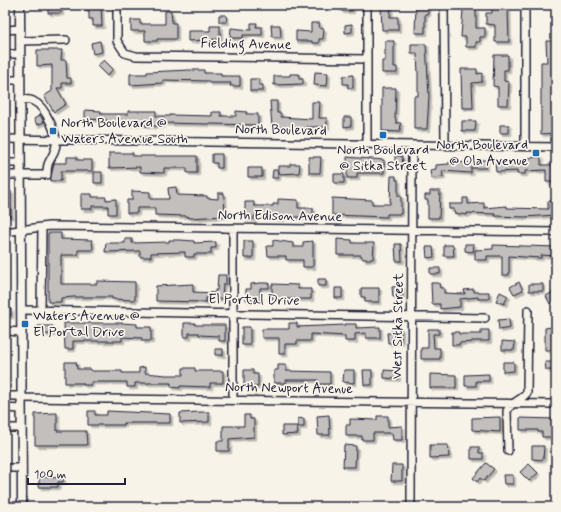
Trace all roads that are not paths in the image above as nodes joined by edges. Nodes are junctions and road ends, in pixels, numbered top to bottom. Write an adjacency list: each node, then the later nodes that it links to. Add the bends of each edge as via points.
1 (20, 5): 6 (main road)
2 (117, 5): 12 (street, Fielding Avenue, via 117,41 125,53 136,56)
3 (367, 5): 12 (street)
4 (444, 5): 21 (street)
5 (525, 5): 22 (street)
6 (20, 29): 7 (street); 8 (main road)
7 (5, 30)
8 (20, 40): 9 (street); 11 (main road)
9 (66, 40)
10 (5, 54): 11 (street)
11 (20, 54): 14 (main road)
12 (367, 59): 19 (street)
13 (5, 80): 14 (street)
14 (20, 80): 15 (main road)
15 (20, 99): 17 (main road); 18 (street, via 37,103 55,131)
16 (5, 139): 17 (street, North Boulevard)
17 (20, 139): 18 (street, North Boulevard); 25 (main road)
18 (56, 140): 19 (street, North Boulevard); 27 (street, via 56,149 47,163 47,175)
19 (367, 144): 20 (street, North Boulevard)
20 (412, 145): 21 (street, North Boulevard); 31 (street, West Sitka Street)
21 (445, 146): 22 (street, North Boulevard)
22 (525, 146): 23 (street, North Boulevard)
23 (556, 147)
24 (5, 163): 25 (street)
25 (20, 163): 27 (main road)
26 (5, 175): 27 (street)
27 (20, 175): 30 (main road)
28 (42, 227): 29 (street, North Edison Avenue); 30 (street, North Edison Avenue); 35 (street)
29 (233, 228): 31 (street, North Edison Avenue); 37 (street)
30 (20, 229): 32 (street, North Edison Avenue); 34 (main road)
31 (412, 231): 33 (street, North Edison Avenue); 38 (street, West Sitka Street)
32 (5, 232)
33 (556, 232)
34 (22, 310): 35 (street, El Portal Drive); 41 (main road)
35 (41, 310): 37 (street, El Portal Drive)
36 (528, 310): 46 (street, via 527,393 524,398)
37 (233, 313): 38 (street, El Portal Drive); 44 (street)
38 (412, 316): 39 (street, El Portal Drive); 45 (street, West Sitka Street)
39 (484, 318)
40 (5, 331): 41 (street)
41 (22, 332): 43 (main road)
42 (5, 396): 43 (street, North Newport Avenue)
43 (22, 397): 44 (street, North Newport Avenue); 49 (main road)
44 (233, 400): 45 (street, North Newport Avenue)
45 (410, 402): 46 (street, North Newport Avenue); 56 (street, West Sitka Street)
46 (513, 404): 47 (street, North Newport Avenue); 52 (street, via 507,411)
47 (556, 404)
48 (5, 408): 49 (street)
49 (21, 409): 51 (main road)
50 (5, 428): 51 (street)
51 (22, 428): 54 (main road)
52 (508, 451)
53 (5, 468): 54 (street)
54 (22, 468): 55 (main road)
55 (22, 507)
56 (411, 507)

